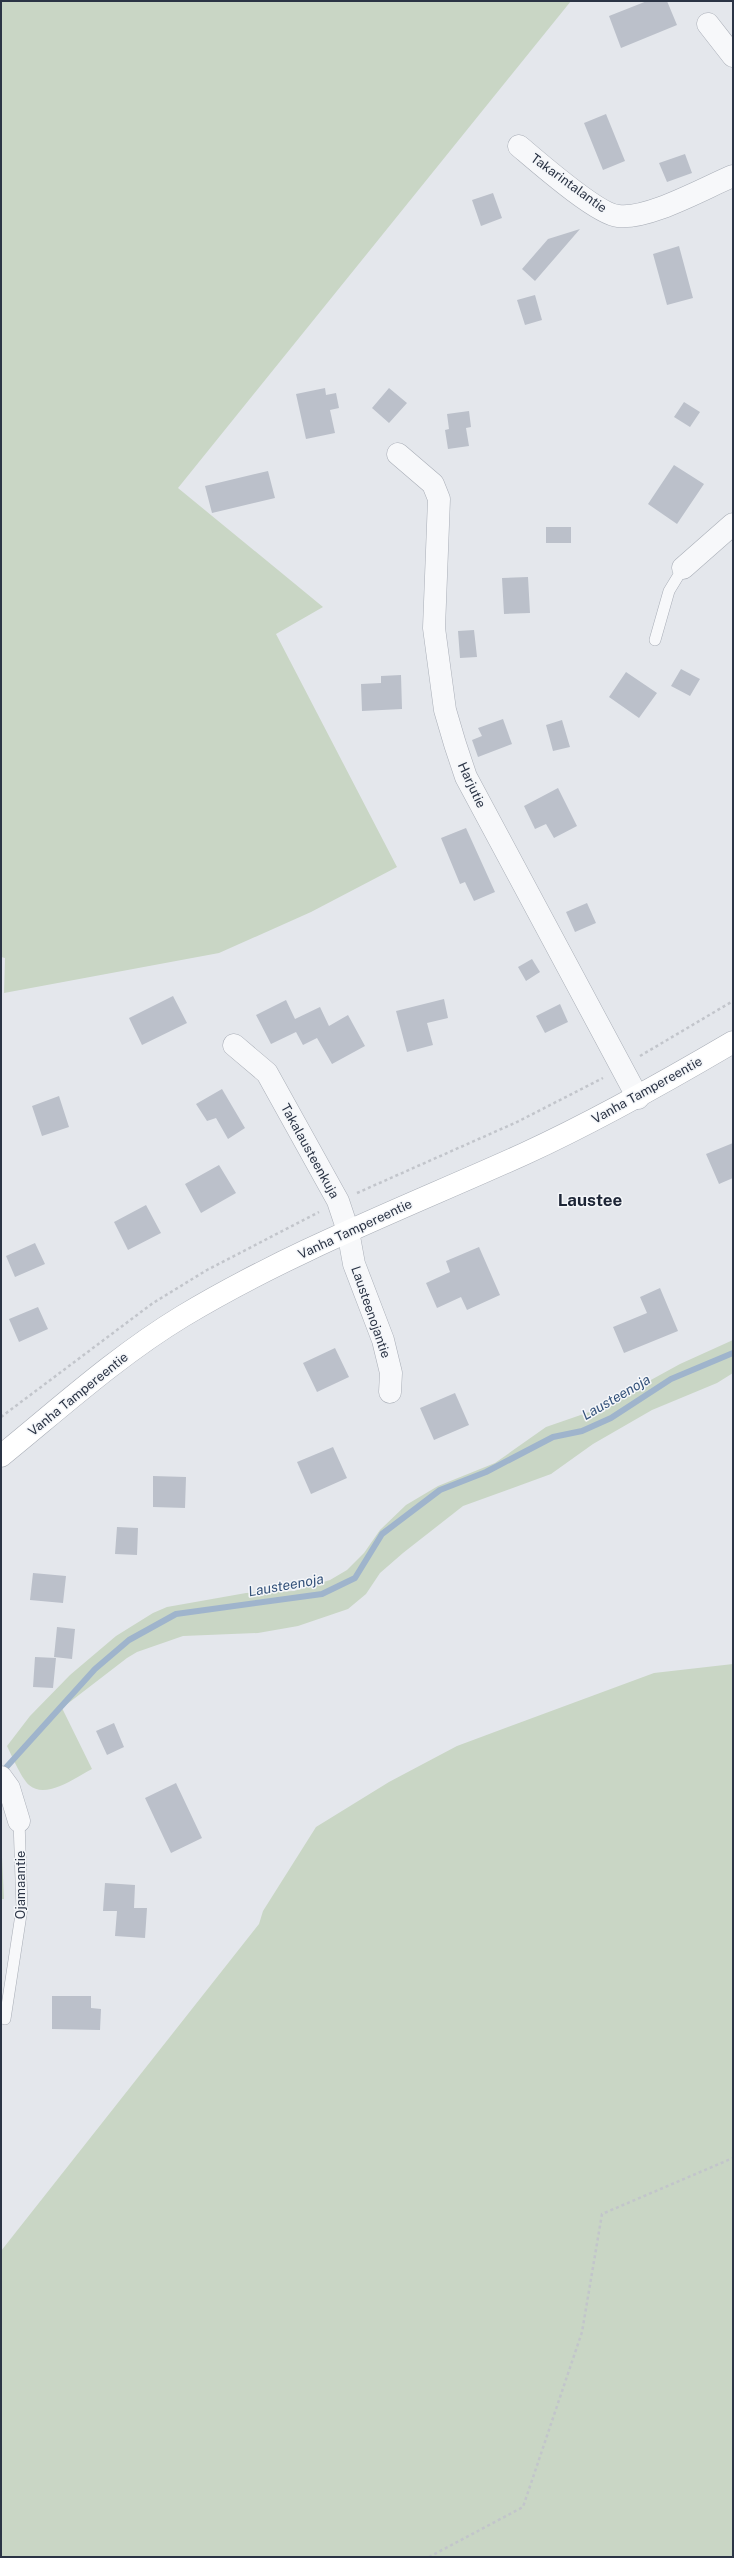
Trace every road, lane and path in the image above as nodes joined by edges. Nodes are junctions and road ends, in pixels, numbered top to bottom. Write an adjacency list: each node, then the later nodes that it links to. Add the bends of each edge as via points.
1 (708, 24): 2 (street)
2 (733, 56)
3 (518, 146): 4 (street, Takarintalantie, via 595,205 617,216 641,216)
4 (733, 176)
5 (398, 454): 11 (street, Harjutie, via 433,484 439,500 434,628 437,668 445,710 466,777)
6 (733, 524): 7 (street)
7 (683, 568): 8 (lane, via 669,591)
8 (655, 640)
9 (733, 1042): 11 (main road, Vanha Tampereentie)
10 (234, 1045): 12 (street, Takalausteenkuja, via 267,1073 338,1201)
11 (638, 1098): 12 (main road, Vanha Tampereentie, via 526,1153)
12 (348, 1232): 13 (street, Lausteenojantie, via 354,1264 383,1340 391,1373); 14 (main road, Vanha Tampereentie, via 296,1256 183,1316 129,1352)
13 (390, 1392)
14 (1, 1456)
15 (5, 1783): 16 (street, Ojamaantie)
16 (19, 1821): 17 (lane, Ojamaantie, via 22,1908)
17 (5, 2019)
18 (733, 2158): 19 (path, via 602,2214 582,2332 523,2507)
19 (429, 2557)

